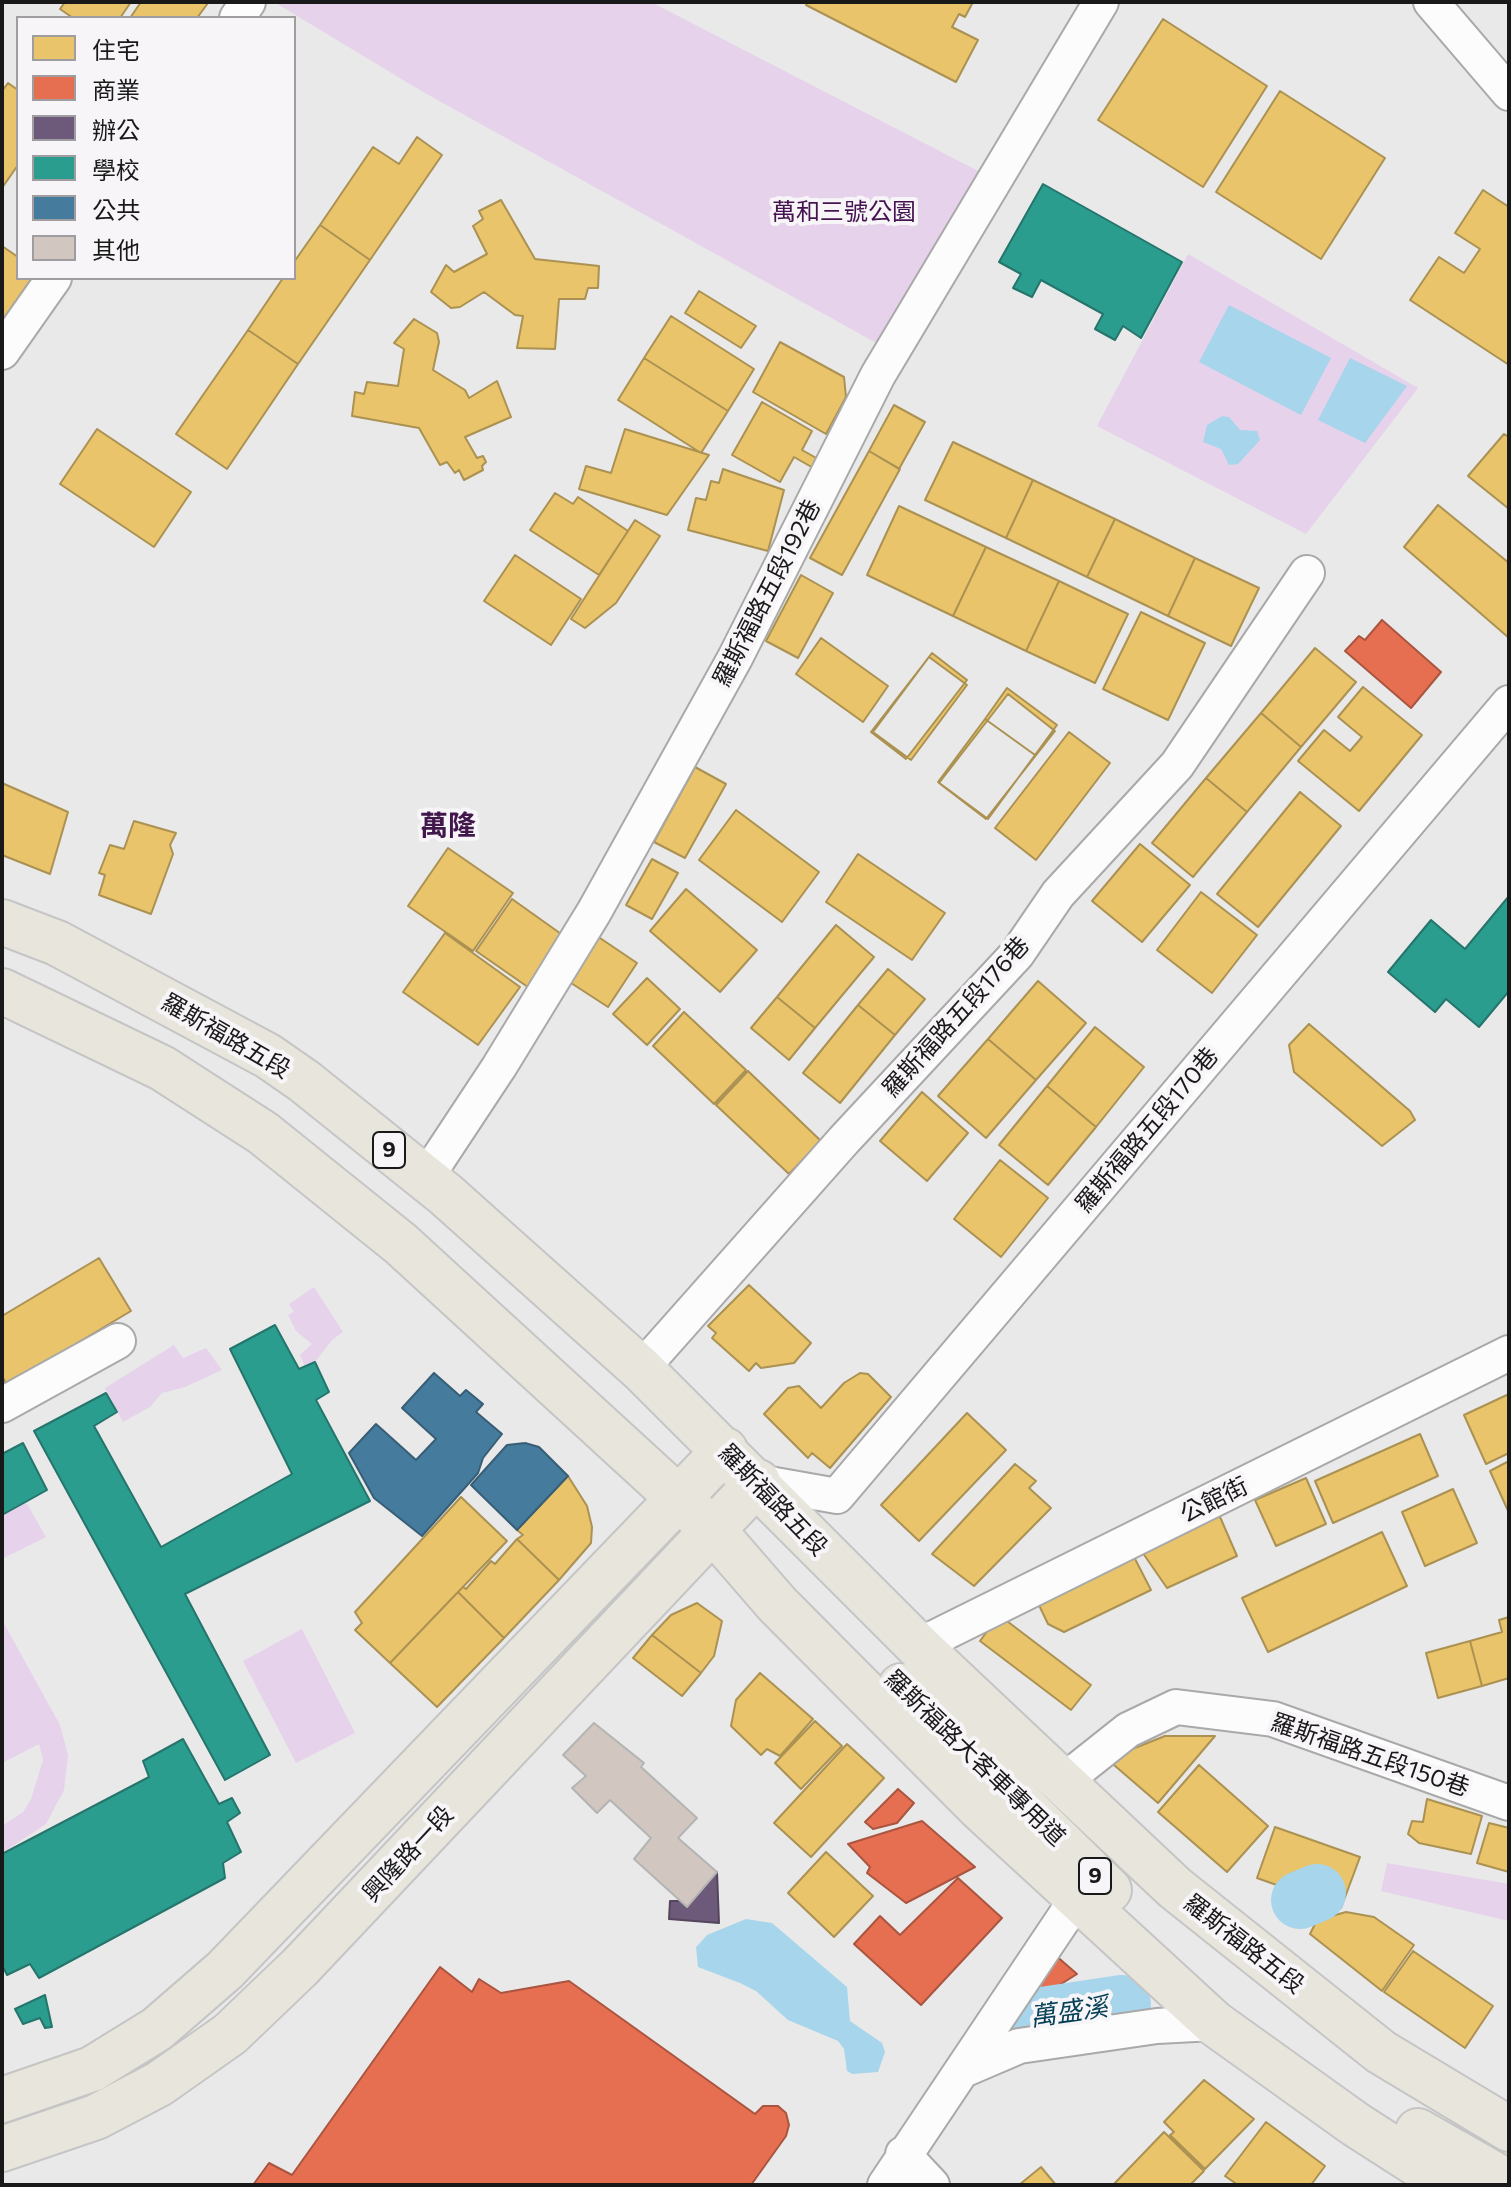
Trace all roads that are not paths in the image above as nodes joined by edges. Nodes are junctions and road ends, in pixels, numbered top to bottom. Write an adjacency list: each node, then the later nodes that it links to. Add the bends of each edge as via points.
1 (1101, 2): 10 (street, 羅斯福路五段192巷, via 878,375 735,658 594,912)
2 (1431, 2): 3 (street)
3 (1509, 93)
4 (53, 280): 5 (street)
5 (2, 352)
6 (1307, 573): 13 (street, 羅斯福路五段176巷, via 1177,765 1058,894 1017,954)
7 (1509, 703): 16 (street, 羅斯福路五段170巷, via 837,1496)
8 (2, 922): 10 (main road, 羅斯福路五段 / 9, via 57,943 268,1056)
9 (2, 991): 17 (main road, 9, via 162,1068 263,1133 401,1244)
10 (425, 1179): 13 (main road, 羅斯福路五段 / 9)
11 (118, 1341): 14 (street)
12 (1509, 1353): 19 (street, 公館街)
13 (641, 1369): 15 (main road, 羅斯福路五段 / 9)
14 (2, 1405)
15 (725, 1450): 16 (main road, 羅斯福路五段 / 9); 17 (main road, 興隆路一段)
16 (758, 1482): 18 (main road, 興隆路一段); 19 (main road, 羅斯福路五段 / 9)
17 (678, 1500): 18 (main road, 9); 25 (main road, 興隆路一段, via 225,1970 157,2029 92,2069)
18 (712, 1529): 22 (main road, 9, via 777,1604); 27 (main road, 興隆路一段, via 300,1967 230,2034 159,2084 96,2117); 29 (main road, 羅斯福路大客車專用道 / 9, via 795,1584 1202,1978 1359,2095)
19 (918, 1646): 20 (main road, 羅斯福路五段 / 9)
20 (1060, 1784): 21 (street, 羅斯福路五段150巷, via 1128,1730 1176,1707 1273,1719); 26 (main road, 羅斯福路五段 / 9, via 1175,1888 1381,2052)
21 (1509, 1803)
22 (1076, 1900): 23 (main road, 9); 24 (street)
23 (1214, 2023): 24 (street, via 1019,2046); 32 (main road, 9)
24 (963, 2070): 28 (street)
25 (2, 2100)
26 (1509, 2129)
27 (2, 2149)
28 (903, 2154): 30 (street); 31 (street)
29 (1509, 2183)
30 (885, 2185)
31 (932, 2185)
32 (1450, 2185)

